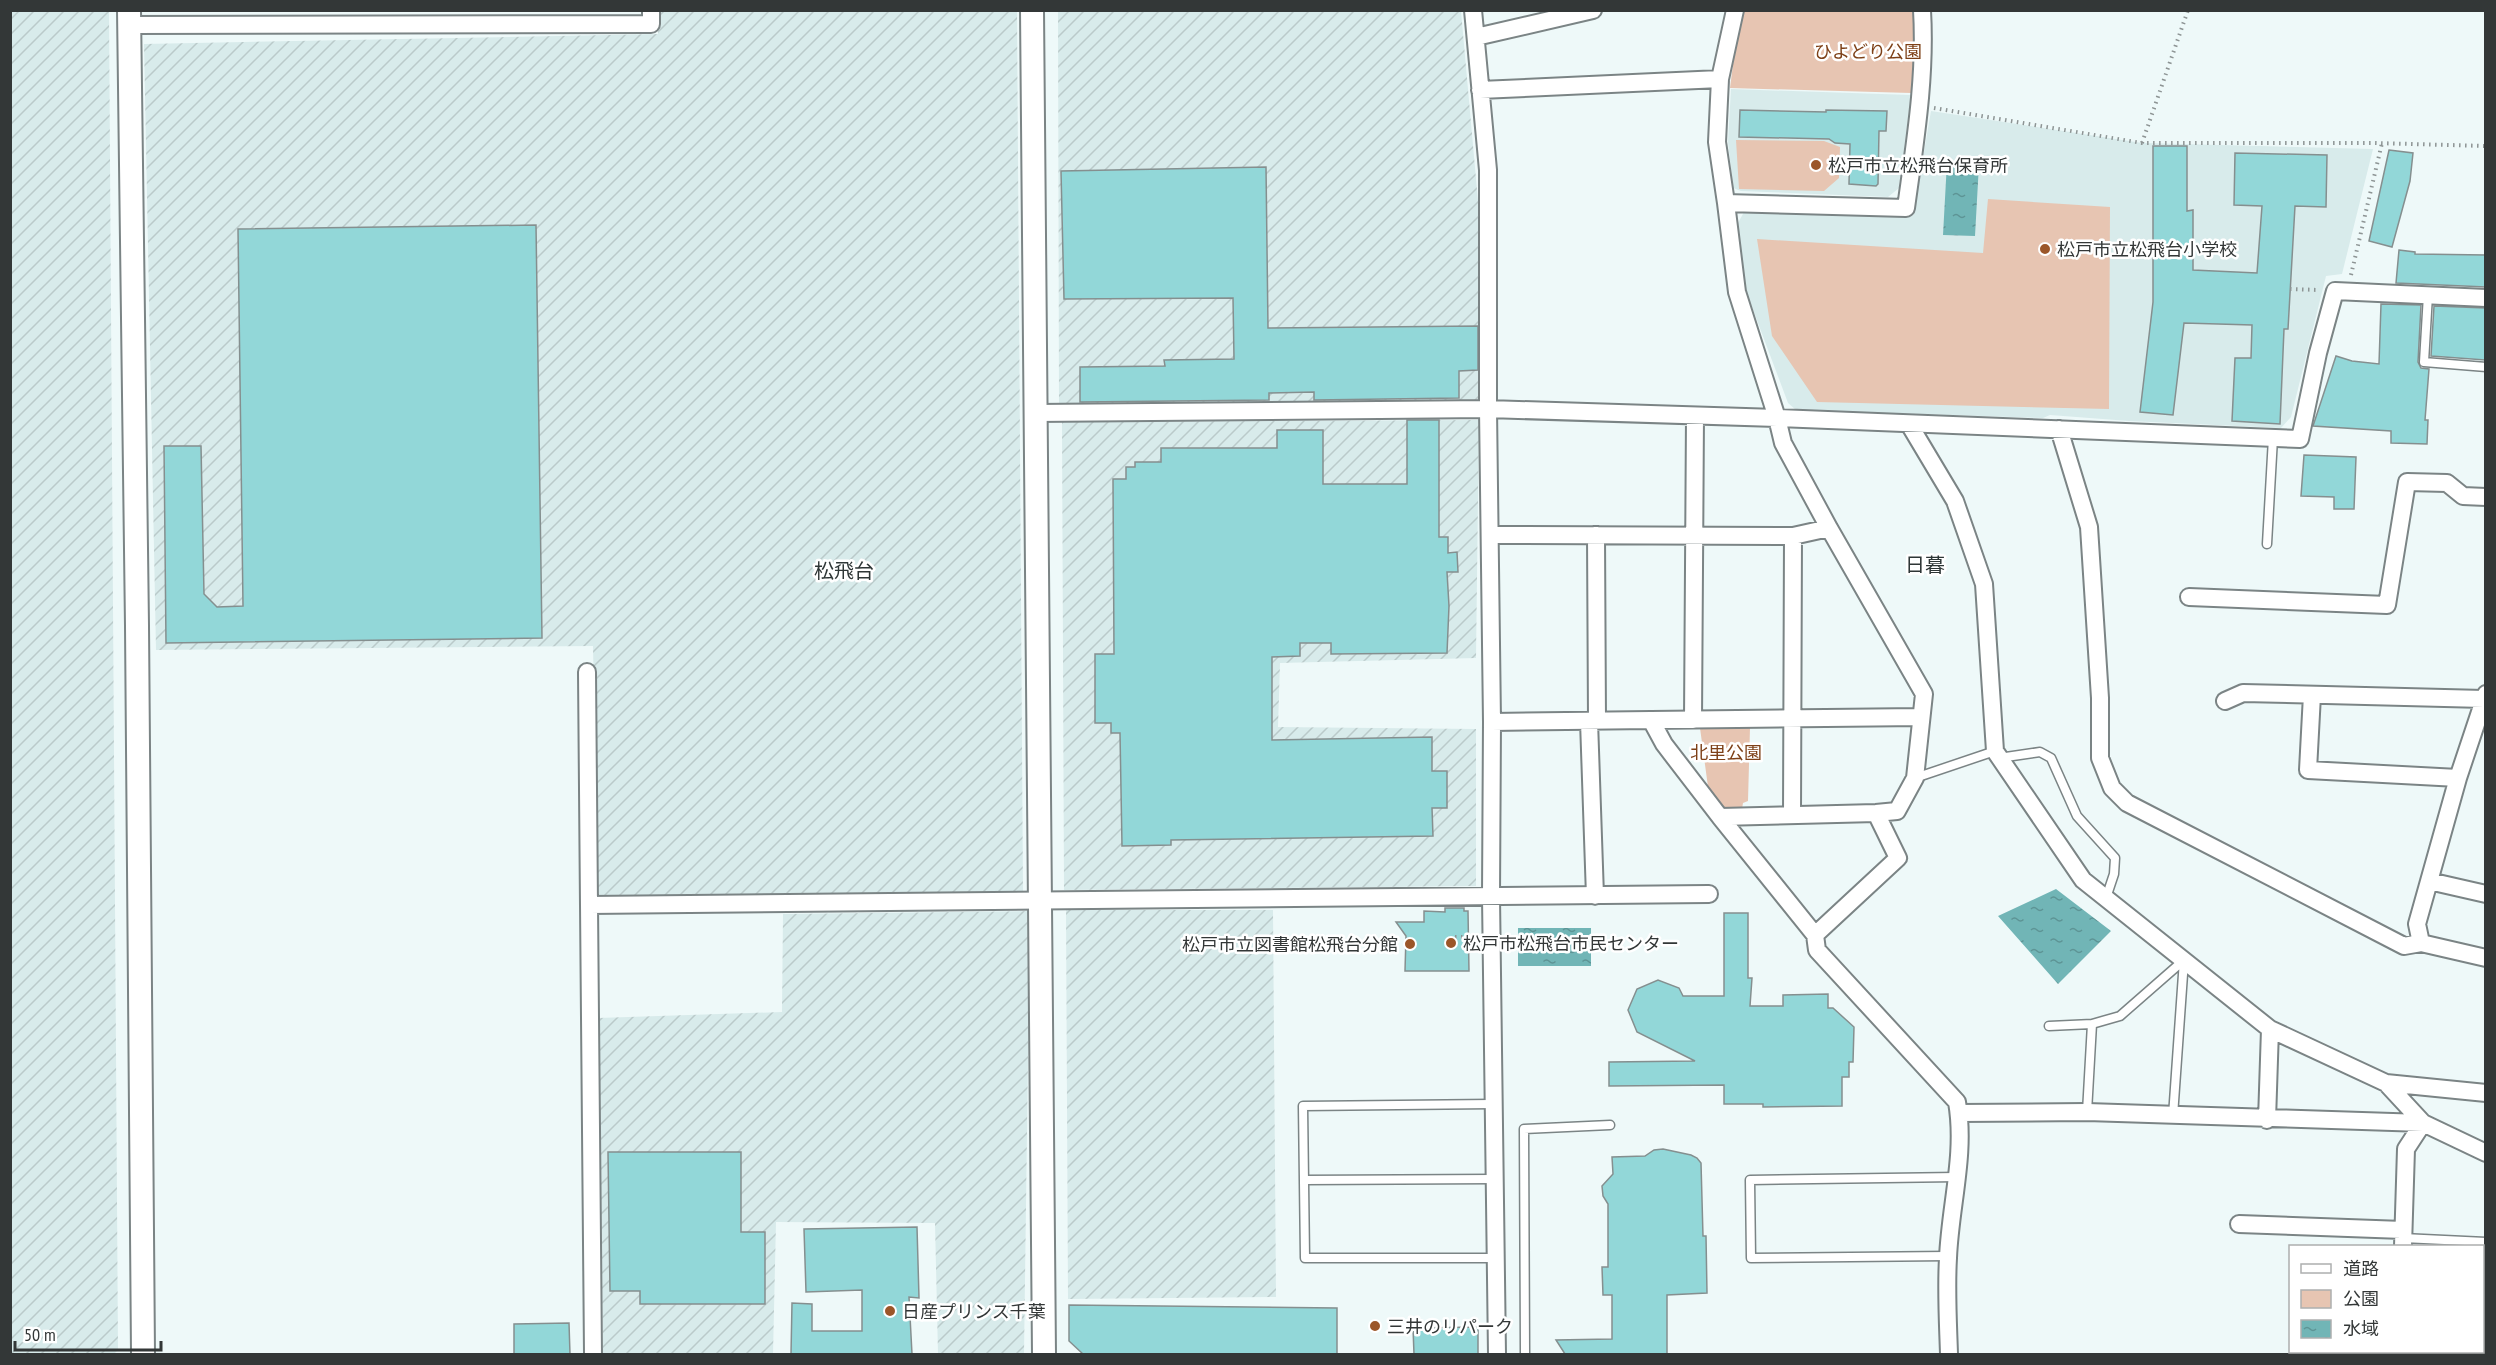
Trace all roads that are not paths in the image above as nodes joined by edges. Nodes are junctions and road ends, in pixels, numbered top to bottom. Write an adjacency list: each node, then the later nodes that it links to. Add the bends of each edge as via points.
1 (651, 10): 7 (street, via 651,24)
2 (1032, 10): 16 (street)
3 (1473, 10): 8 (street)
4 (1593, 10): 8 (street)
5 (1735, 10): 9 (street)
6 (1922, 10): 11 (street, via 1920,106 1906,207)
7 (129, 18): 79 (street)
8 (1476, 38): 10 (street)
9 (1720, 79): 10 (street); 11 (street, via 1717,142)
10 (1480, 90): 15 (street, via 1488,170)
11 (1726, 202): 18 (street, via 1737,292)
12 (2428, 294): 13 (street); 14 (lane, via 2424,362); 21 (street, via 2341,290 2318,353 2300,439)
13 (2486, 298)
14 (2486, 367)
15 (1488, 410): 16 (street); 17 (street); 25 (street)
16 (1035, 413): 52 (street)
17 (1695, 416): 18 (street); 24 (street)
18 (1777, 418): 19 (street); 23 (street, via 1783,443)
19 (1909, 424): 20 (street); 40 (street, via 1955,501 1984,584)
20 (2059, 429): 21 (street); 55 (street, via 2089,527 2100,758 2112,788 2127,803 2404,946)
21 (2273, 438): 28 (lane)
22 (2486, 497): 29 (street, via 2463,496 2447,483 2407,483 2387,604)
23 (1828, 528): 27 (street); 34 (street, via 1924,694)
24 (1693, 534): 26 (street); 27 (street); 37 (street)
25 (1490, 535): 26 (street); 39 (street)
26 (1596, 535): 38 (street)
27 (1793, 536): 35 (street)
28 (2267, 544)
29 (2189, 597)
30 (587, 672): 53 (street)
31 (2312, 695): 32 (street); 33 (street, via 2243,693); 42 (street, via 2308,770)
32 (2485, 697): 42 (street)
33 (2225, 701)
34 (1921, 717): 35 (street); 41 (street)
35 (1792, 718): 37 (street); 44 (street)
36 (1651, 720): 37 (street); 38 (street); 45 (street, via 1664,744)
37 (1693, 720)
38 (1593, 721): 39 (street); 49 (street)
39 (1492, 722): 50 (street)
40 (1997, 754): 41 (lane); 51 (street, via 2083,880); 51 (lane, via 2040,752 2050,758 2077,816 2115,858)
41 (1915, 778): 43 (street, via 1897,811)
42 (2458, 778): 46 (street)
43 (1876, 813): 44 (street); 54 (street, via 1898,858)
44 (1792, 815): 45 (street)
45 (1720, 817): 54 (street)
46 (2429, 881): 48 (street); 55 (street, via 2417,924)
47 (1709, 894): 49 (street)
48 (2486, 894)
49 (1595, 896): 50 (street)
50 (1491, 897): 52 (street); 63 (street)
51 (2105, 899): 57 (street)
52 (1040, 901): 53 (street); 81 (street)
53 (589, 905): 80 (street)
54 (1815, 935): 64 (street, via 1817,950 1958,1102)
55 (2421, 943): 56 (street)
56 (2486, 958)
57 (2184, 960): 58 (lane, via 2120,1016); 60 (street); 66 (lane)
58 (2092, 1024): 59 (lane); 65 (lane)
59 (2049, 1026)
60 (2270, 1029): 61 (street); 67 (street)
61 (2386, 1083): 62 (street); 68 (street)
62 (2486, 1093)
63 (1493, 1104): 72 (street); 73 (lane, via 1303,1106)
64 (1959, 1113): 65 (street); 71 (street)
65 (2087, 1113): 66 (street)
66 (2174, 1116): 67 (street)
67 (2267, 1120): 68 (street)
68 (2423, 1123): 70 (street); 75 (street, via 2406,1149)
69 (1610, 1125): 83 (lane, via 1524,1129)
70 (2486, 1153)
71 (1957, 1177): 77 (street); 77 (lane, via 1750,1180 1751,1258)
72 (1494, 1179): 73 (lane); 78 (street)
73 (1304, 1180): 78 (lane, via 1305,1258)
74 (2239, 1224): 75 (street)
75 (2403, 1238): 76 (lane)
76 (2486, 1242)
77 (1948, 1257): 84 (street)
78 (1496, 1258): 82 (street)
79 (143, 1354)
80 (593, 1354)
81 (1044, 1354)
82 (1497, 1354)
83 (1525, 1354)
84 (1949, 1354)

